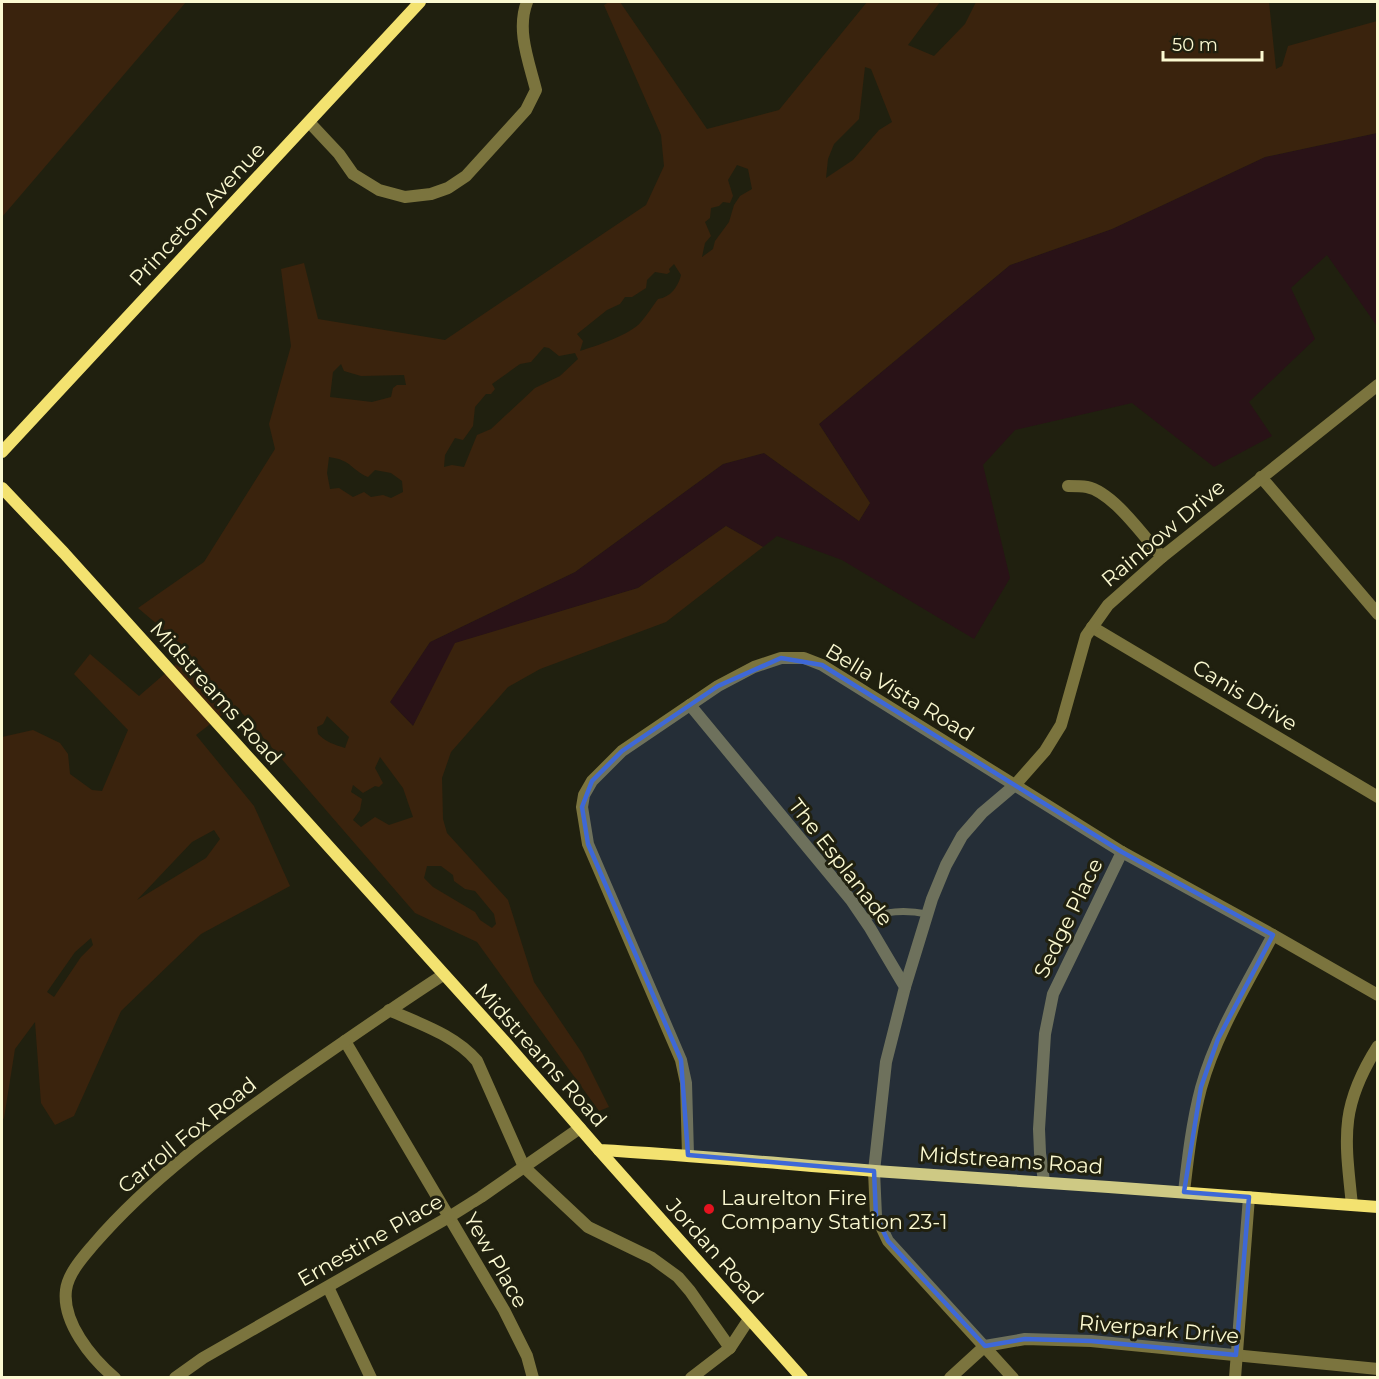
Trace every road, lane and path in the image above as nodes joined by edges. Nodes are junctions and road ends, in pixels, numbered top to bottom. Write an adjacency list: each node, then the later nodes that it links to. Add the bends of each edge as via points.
1 (420, 2): 3 (street, Princeton Avenue)
2 (527, 2): 3 (street, via 523,42 536,90 526,110 466,176 448,188 405,197 379,190 353,174)
3 (309, 122): 5 (street, Princeton Avenue)
4 (1377, 385): 6 (street, Rainbow Drive)
5 (2, 452)
6 (1261, 477): 9 (street, Rainbow Drive); 10 (street)
7 (1068, 486): 9 (street, via 1089,487 1104,495)
8 (2, 488): 19 (street, Midstreams Road)
9 (1162, 557): 11 (street, Rainbow Drive, via 1108,605)
10 (1377, 614)
11 (1092, 627): 13 (street, Rainbow Drive, via 1086,636 1061,725 1046,751); 14 (street, Canis Drive)
12 (690, 705): 13 (street, Bella Vista Road, via 754,667 781,658 804,658 822,665); 17 (street, The Esplanade); 27 (street, Bella Vista Road, via 622,751 592,781 582,807 588,844 681,1060 686,1083)
13 (1015, 785): 15 (street, Bella Vista Road); 16 (street, Rainbow Drive, via 982,813 962,837)
14 (1377, 797)
15 (1122, 852): 18 (street, Bella Vista Road); 30 (street, Sedge Place, via 1053,994 1045,1034 1040,1129)
16 (927, 914): 17 (lane, via 906,910); 20 (street, Rainbow Drive)
17 (863, 918): 20 (street, The Esplanade)
18 (1273, 935): 21 (street, Bella Vista Road); 31 (street, via 1218,1039 1201,1087)
19 (443, 975): 22 (street, Carroll Fox Road); 25 (street, Midstreams Road)
20 (905, 987): 29 (street, via 886,1062)
21 (1377, 995)
22 (390, 1010): 23 (street, Carroll Fox Road); 28 (street, via 468,1050 477,1061)
23 (345, 1041): 35 (street, Yew Place); 43 (street, Carroll Fox Road, via 166,1172 117,1217 69,1278 66,1291 70,1322 80,1341)
24 (1377, 1046): 33 (street, via 1349,1109 1346,1143)
25 (580, 1128): 26 (street, Midstreams Road); 28 (street, Ernestine Place)
26 (599, 1150): 27 (street, Midstreams Road); 37 (street, Jordan Road)
27 (688, 1155): 29 (street, Midstreams Road)
28 (524, 1167): 35 (street, Ernestine Place); 39 (street, via 588,1227 652,1258 678,1277)
29 (874, 1171): 30 (street, Midstreams Road); 38 (street, via 876,1216 888,1241)
30 (1044, 1181): 31 (street, Midstreams Road)
31 (1184, 1192): 32 (street, Midstreams Road)
32 (1249, 1197): 33 (street, Midstreams Road); 40 (street)
33 (1352, 1205): 34 (street, Midstreams Road)
34 (1377, 1207)
35 (449, 1216): 36 (street, Ernestine Place); 42 (street, Yew Place, via 504,1310 527,1356)
36 (328, 1287): 44 (street, Ernestine Place); 45 (street)
37 (748, 1319): 39 (street); 47 (street, Jordan Road)
38 (985, 1346): 40 (street, Riverpark Drive, via 1025,1339 1091,1341); 48 (street); 49 (street)
39 (730, 1348): 46 (street)
40 (1236, 1355): 41 (street, Riverpark Drive); 50 (street)
41 (1377, 1369)
42 (529, 1376)
43 (115, 1377)
44 (175, 1377)
45 (371, 1377)
46 (691, 1377)
47 (802, 1377)
48 (950, 1377)
49 (1013, 1377)
50 (1234, 1377)

